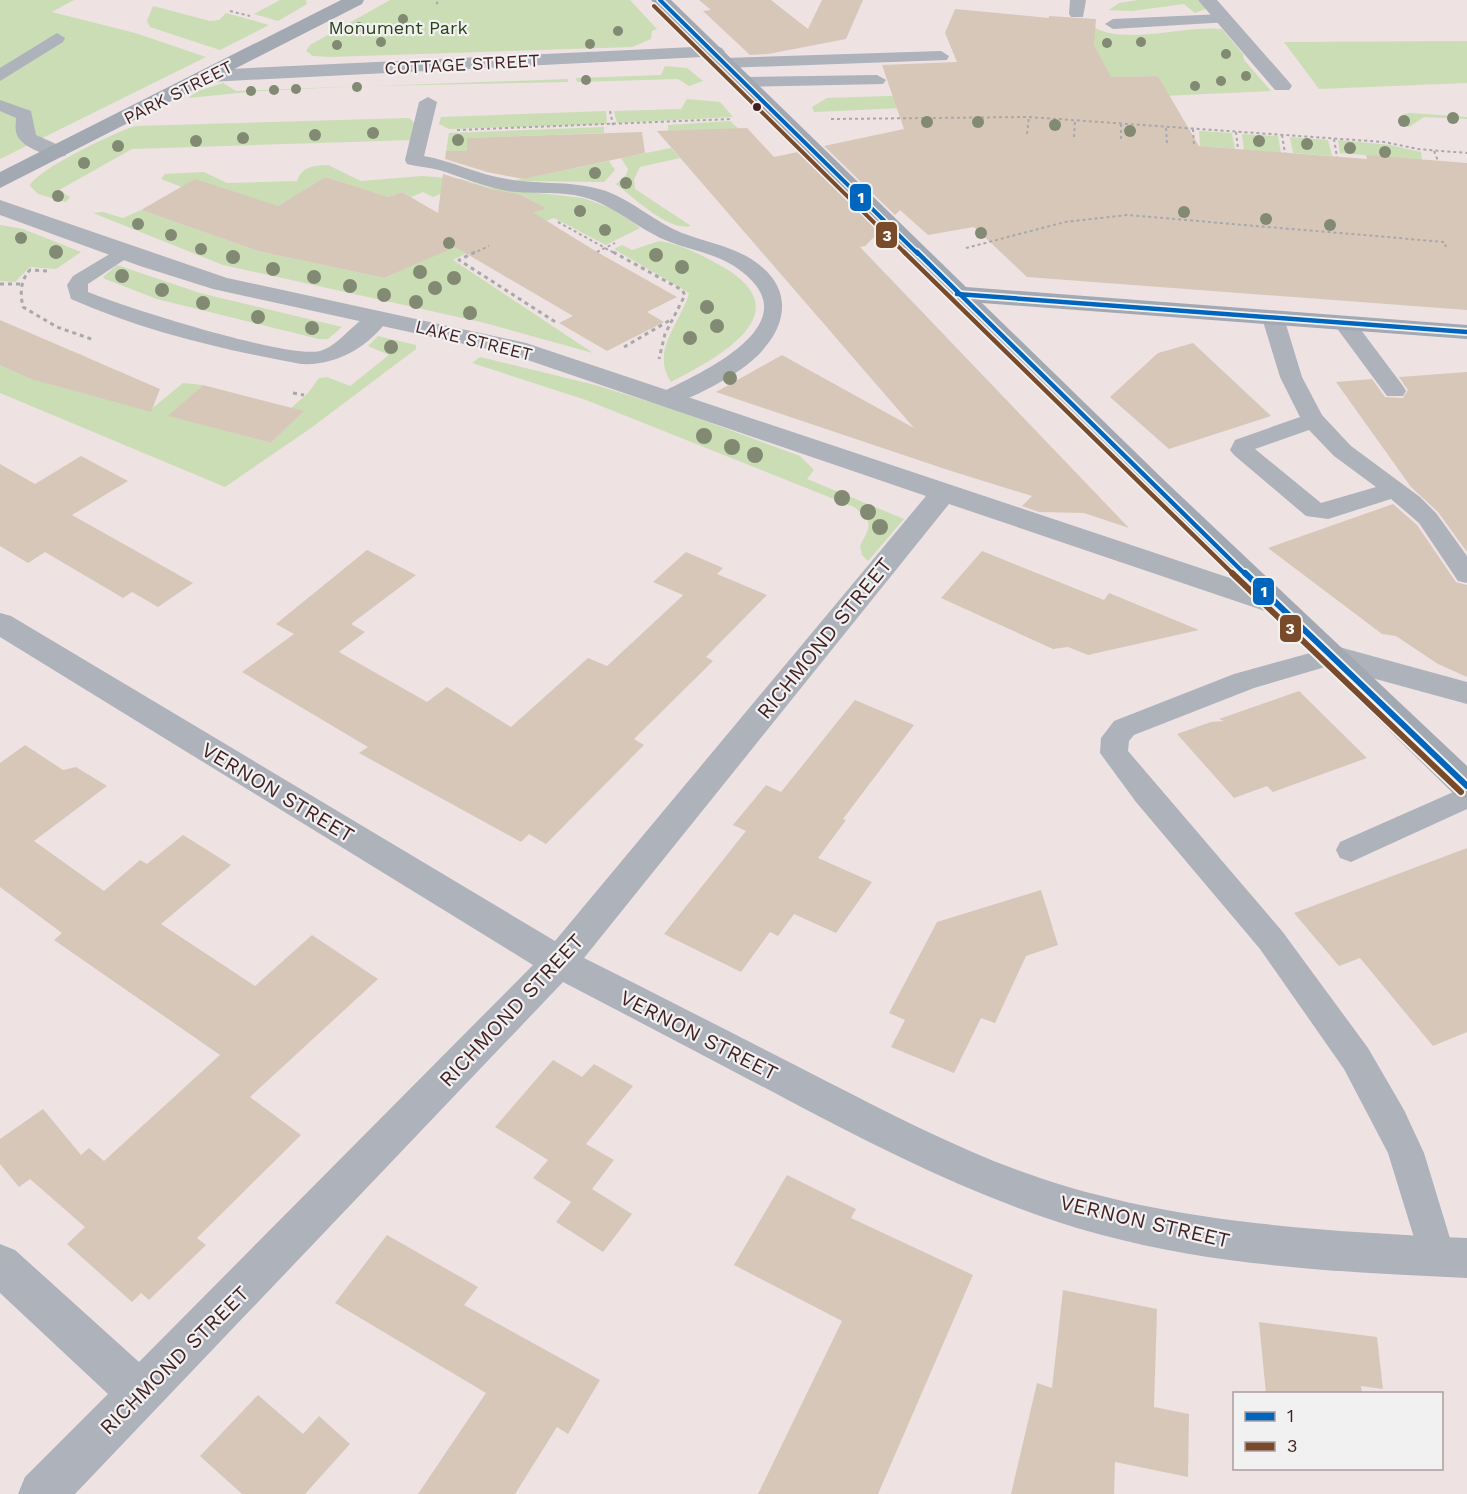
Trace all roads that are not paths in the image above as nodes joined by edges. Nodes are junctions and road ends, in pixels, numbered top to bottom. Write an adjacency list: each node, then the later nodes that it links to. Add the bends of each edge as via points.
1 (355, 0): 10 (main road, PARK STREET)
2 (660, 0): 8 (main road)
3 (1207, 0): 4 (street)
4 (1223, 19): 5 (lane); 13 (street)
5 (1113, 24)
6 (57, 38): 9 (lane)
7 (941, 56): 8 (lane)
8 (720, 57): 10 (street, COTTAGE STREET); 12 (main road)
9 (0, 76)
10 (209, 76): 16 (main road, PARK STREET)
11 (877, 80): 12 (lane)
12 (743, 82): 20 (main road)
13 (1282, 86)
14 (428, 102): 26 (lane, via 414,160 442,164 500,184 564,188 604,196 623,204 663,232 736,258 771,288 776,305 769,327 738,362)
15 (0, 105): 16 (lane, via 25,115 29,139)
16 (58, 152): 17 (main road, PARK STREET)
17 (0, 181)
18 (0, 207): 19 (street, LAKE STREET)
19 (123, 252): 21 (street, LAKE STREET, via 236,288); 21 (lane, via 80,280 78,295 142,318 305,358 335,354)
20 (957, 294): 22 (main road); 31 (main road)
21 (378, 318): 26 (street, LAKE STREET, via 511,347)
22 (1273, 318): 23 (main road); 27 (lane, via 1291,375)
23 (1354, 324): 24 (main road); 25 (lane)
24 (1467, 332)
25 (1402, 391)
26 (662, 397): 29 (street, LAKE STREET)
27 (1314, 420): 28 (lane, via 1343,453); 28 (lane, via 1243,445 1242,450 1315,511 1329,511)
28 (1393, 490): 30 (lane, via 1422,513)
29 (944, 492): 31 (street, LAKE STREET); 38 (street, RICHMOND STREET)
30 (1467, 575)
31 (1276, 604): 33 (main road)
32 (0, 623): 38 (street, VERNON STREET)
33 (1332, 656): 34 (street); 35 (main road); 39 (lane, via 1244,681 1124,728 1115,738 1114,753 1306,986 1359,1066 1406,1154)
34 (1467, 693)
35 (1467, 786)
36 (1467, 797): 37 (lane)
37 (1351, 850)
38 (559, 962): 39 (street, VERNON STREET, via 885,1131 1039,1197 1103,1216 1248,1244); 41 (street, RICHMOND STREET)
39 (1452, 1258)
40 (0, 1264): 41 (street)
41 (141, 1394): 42 (street, RICHMOND STREET)
42 (42, 1494)

